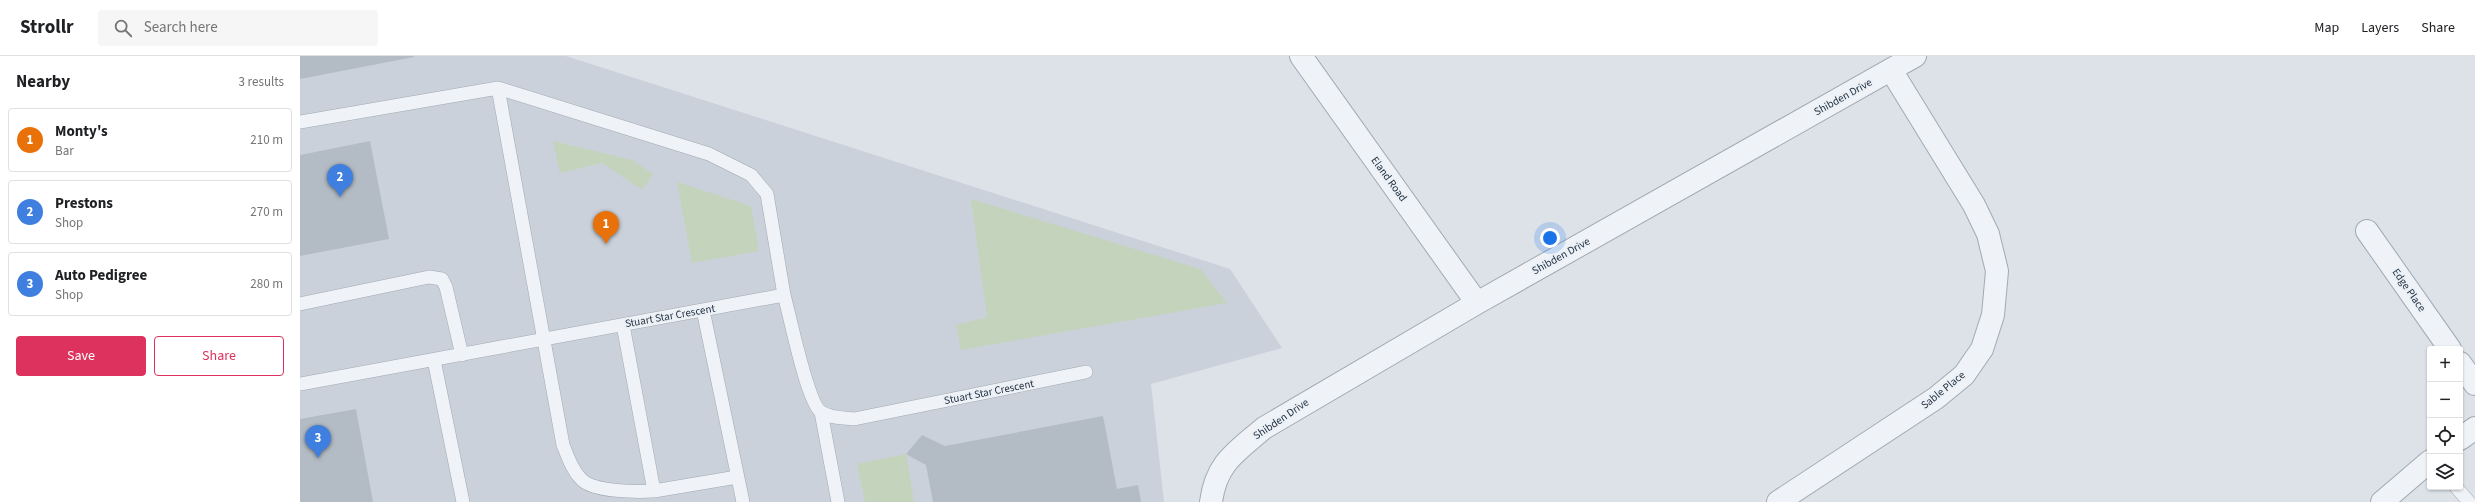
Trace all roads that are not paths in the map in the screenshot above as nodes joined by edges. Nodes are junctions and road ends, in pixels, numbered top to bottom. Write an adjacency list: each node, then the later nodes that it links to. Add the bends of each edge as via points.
1 (1301, 56): 8 (street, Eland Road)
2 (1915, 56): 3 (street, Shibden Drive)
3 (1891, 70): 8 (street, Shibden Drive); 31 (street, Sable Place, via 1974,204 1988,234 1997,271 1993,315 1982,349 1964,375 1936,398)
4 (498, 88): 5 (lane); 7 (lane, via 708,154 751,175 767,194); 12 (lane)
5 (300, 122)
6 (2367, 231): 13 (street, Edge Place)
7 (784, 295): 10 (lane, Stuart Star Crescent); 20 (lane, via 811,396)
8 (1478, 302): 30 (street, Shibden Drive, via 1264,428 1218,472)
9 (300, 304): 14 (lane, via 429,277 442,279)
10 (703, 310): 11 (lane, Stuart Star Crescent); 24 (lane)
11 (623, 325): 12 (lane, Stuart Star Crescent); 26 (lane)
12 (543, 340): 14 (lane, Stuart Star Crescent); 26 (lane, via 563,445 571,465 583,481 604,488 629,492)
13 (2448, 346)
14 (462, 355): 15 (lane, Stuart Star Crescent)
15 (434, 360): 18 (lane, Stuart Star Crescent); 27 (lane)
16 (2463, 367): 19 (street)
17 (1086, 372): 20 (lane, Stuart Star Crescent, via 854,419)
18 (300, 384)
19 (2475, 384)
20 (821, 412): 29 (lane)
21 (2475, 428): 22 (street)
22 (2463, 437)
23 (2427, 464): 32 (street)
24 (737, 477): 26 (lane); 28 (lane)
25 (2459, 490): 33 (lane)
26 (654, 491)
27 (463, 502)
28 (743, 502)
29 (838, 502)
30 (1211, 502)
31 (1778, 502)
32 (2382, 502)
33 (2469, 502)

